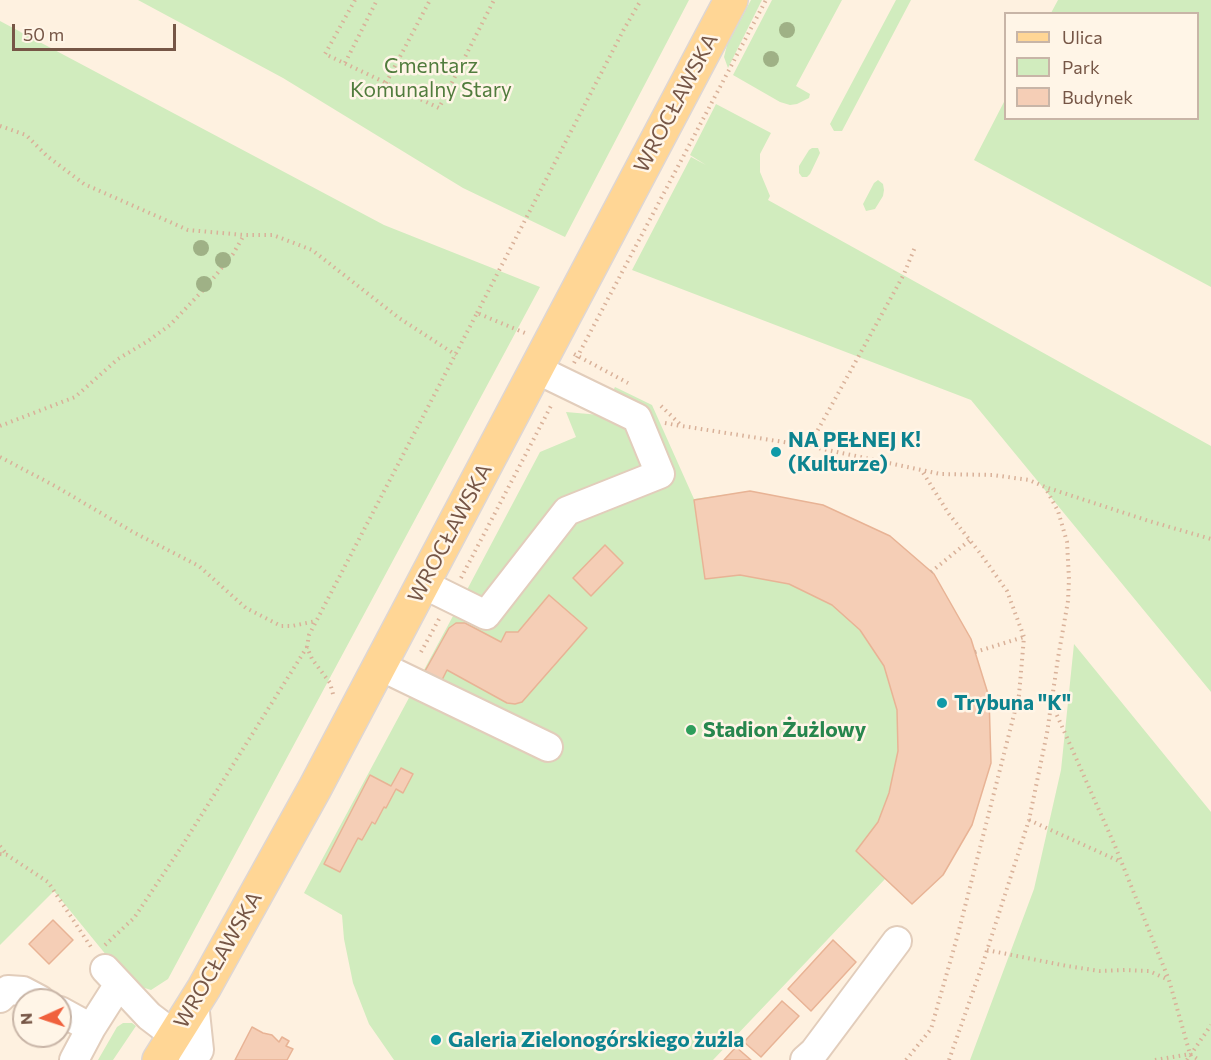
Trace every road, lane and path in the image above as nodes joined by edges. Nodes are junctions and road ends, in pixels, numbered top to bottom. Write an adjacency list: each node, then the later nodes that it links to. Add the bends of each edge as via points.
1 (355, 0): 7 (path, via 325,54)
2 (377, 0): 7 (path)
3 (430, 0): 8 (path)
4 (494, 0): 8 (path, via 439,108)
5 (641, 0): 12 (path)
6 (731, 0): 14 (main road, WROCŁAWSKA)
7 (345, 63): 8 (path)
8 (386, 83)
9 (0, 126): 10 (path, via 26,135 84,184 188,230)
10 (244, 235): 13 (path, via 273,234 312,250 399,318); 17 (path, via 207,286 170,325 118,359 75,397)
11 (915, 247): 18 (path)
12 (477, 313): 13 (path); 14 (path)
13 (456, 355): 26 (path)
14 (554, 356): 15 (path); 25 (main road, WROCŁAWSKA); 25 (lane, via 637,418 660,474 567,511 486,615)
15 (636, 388)
16 (653, 400): 18 (path, via 682,426)
17 (0, 426)
18 (809, 446): 20 (path)
19 (0, 457): 26 (path, via 199,566 246,608 280,626)
20 (922, 470): 21 (path, via 1002,476); 23 (path)
21 (1045, 487): 22 (path); 32 (path, via 1058,511 1067,542 1069,579)
22 (1211, 539)
23 (970, 540): 24 (path); 27 (path, via 1007,591)
24 (931, 572)
25 (423, 584): 30 (main road, WROCŁAWSKA)
26 (317, 621): 28 (path)
27 (1024, 638): 29 (path); 52 (path, via 1019,695 958,934 931,1029)
28 (307, 647): 31 (path, via 330,683); 41 (path, via 134,918)
29 (975, 652)
30 (380, 666): 33 (lane); 48 (main road, WROCŁAWSKA, via 194,1003)
31 (333, 703)
32 (1051, 704): 34 (path); 38 (path)
33 (548, 747)
34 (1029, 820): 38 (path); 40 (path)
35 (0, 846): 37 (path)
36 (0, 854): 37 (path)
37 (7, 855): 41 (path, via 48,882)
38 (1121, 861): 42 (path)
39 (897, 941): 51 (lane)
40 (987, 950): 42 (path, via 1067,966 1149,971); 53 (path)
41 (107, 969): 47 (lane); 48 (lane)
42 (1169, 980): 49 (path)
43 (12, 990): 44 (lane)
44 (0, 998)
45 (72, 1018): 47 (lane)
46 (1211, 1025): 49 (path)
47 (91, 1028): 50 (lane)
48 (175, 1052)
49 (1190, 1054): 54 (path); 55 (path); 56 (path); 57 (path)
50 (74, 1060)
51 (806, 1060)
52 (906, 1060)
53 (948, 1060)
54 (1155, 1060)
55 (1187, 1060)
56 (1193, 1060)
57 (1199, 1060)

